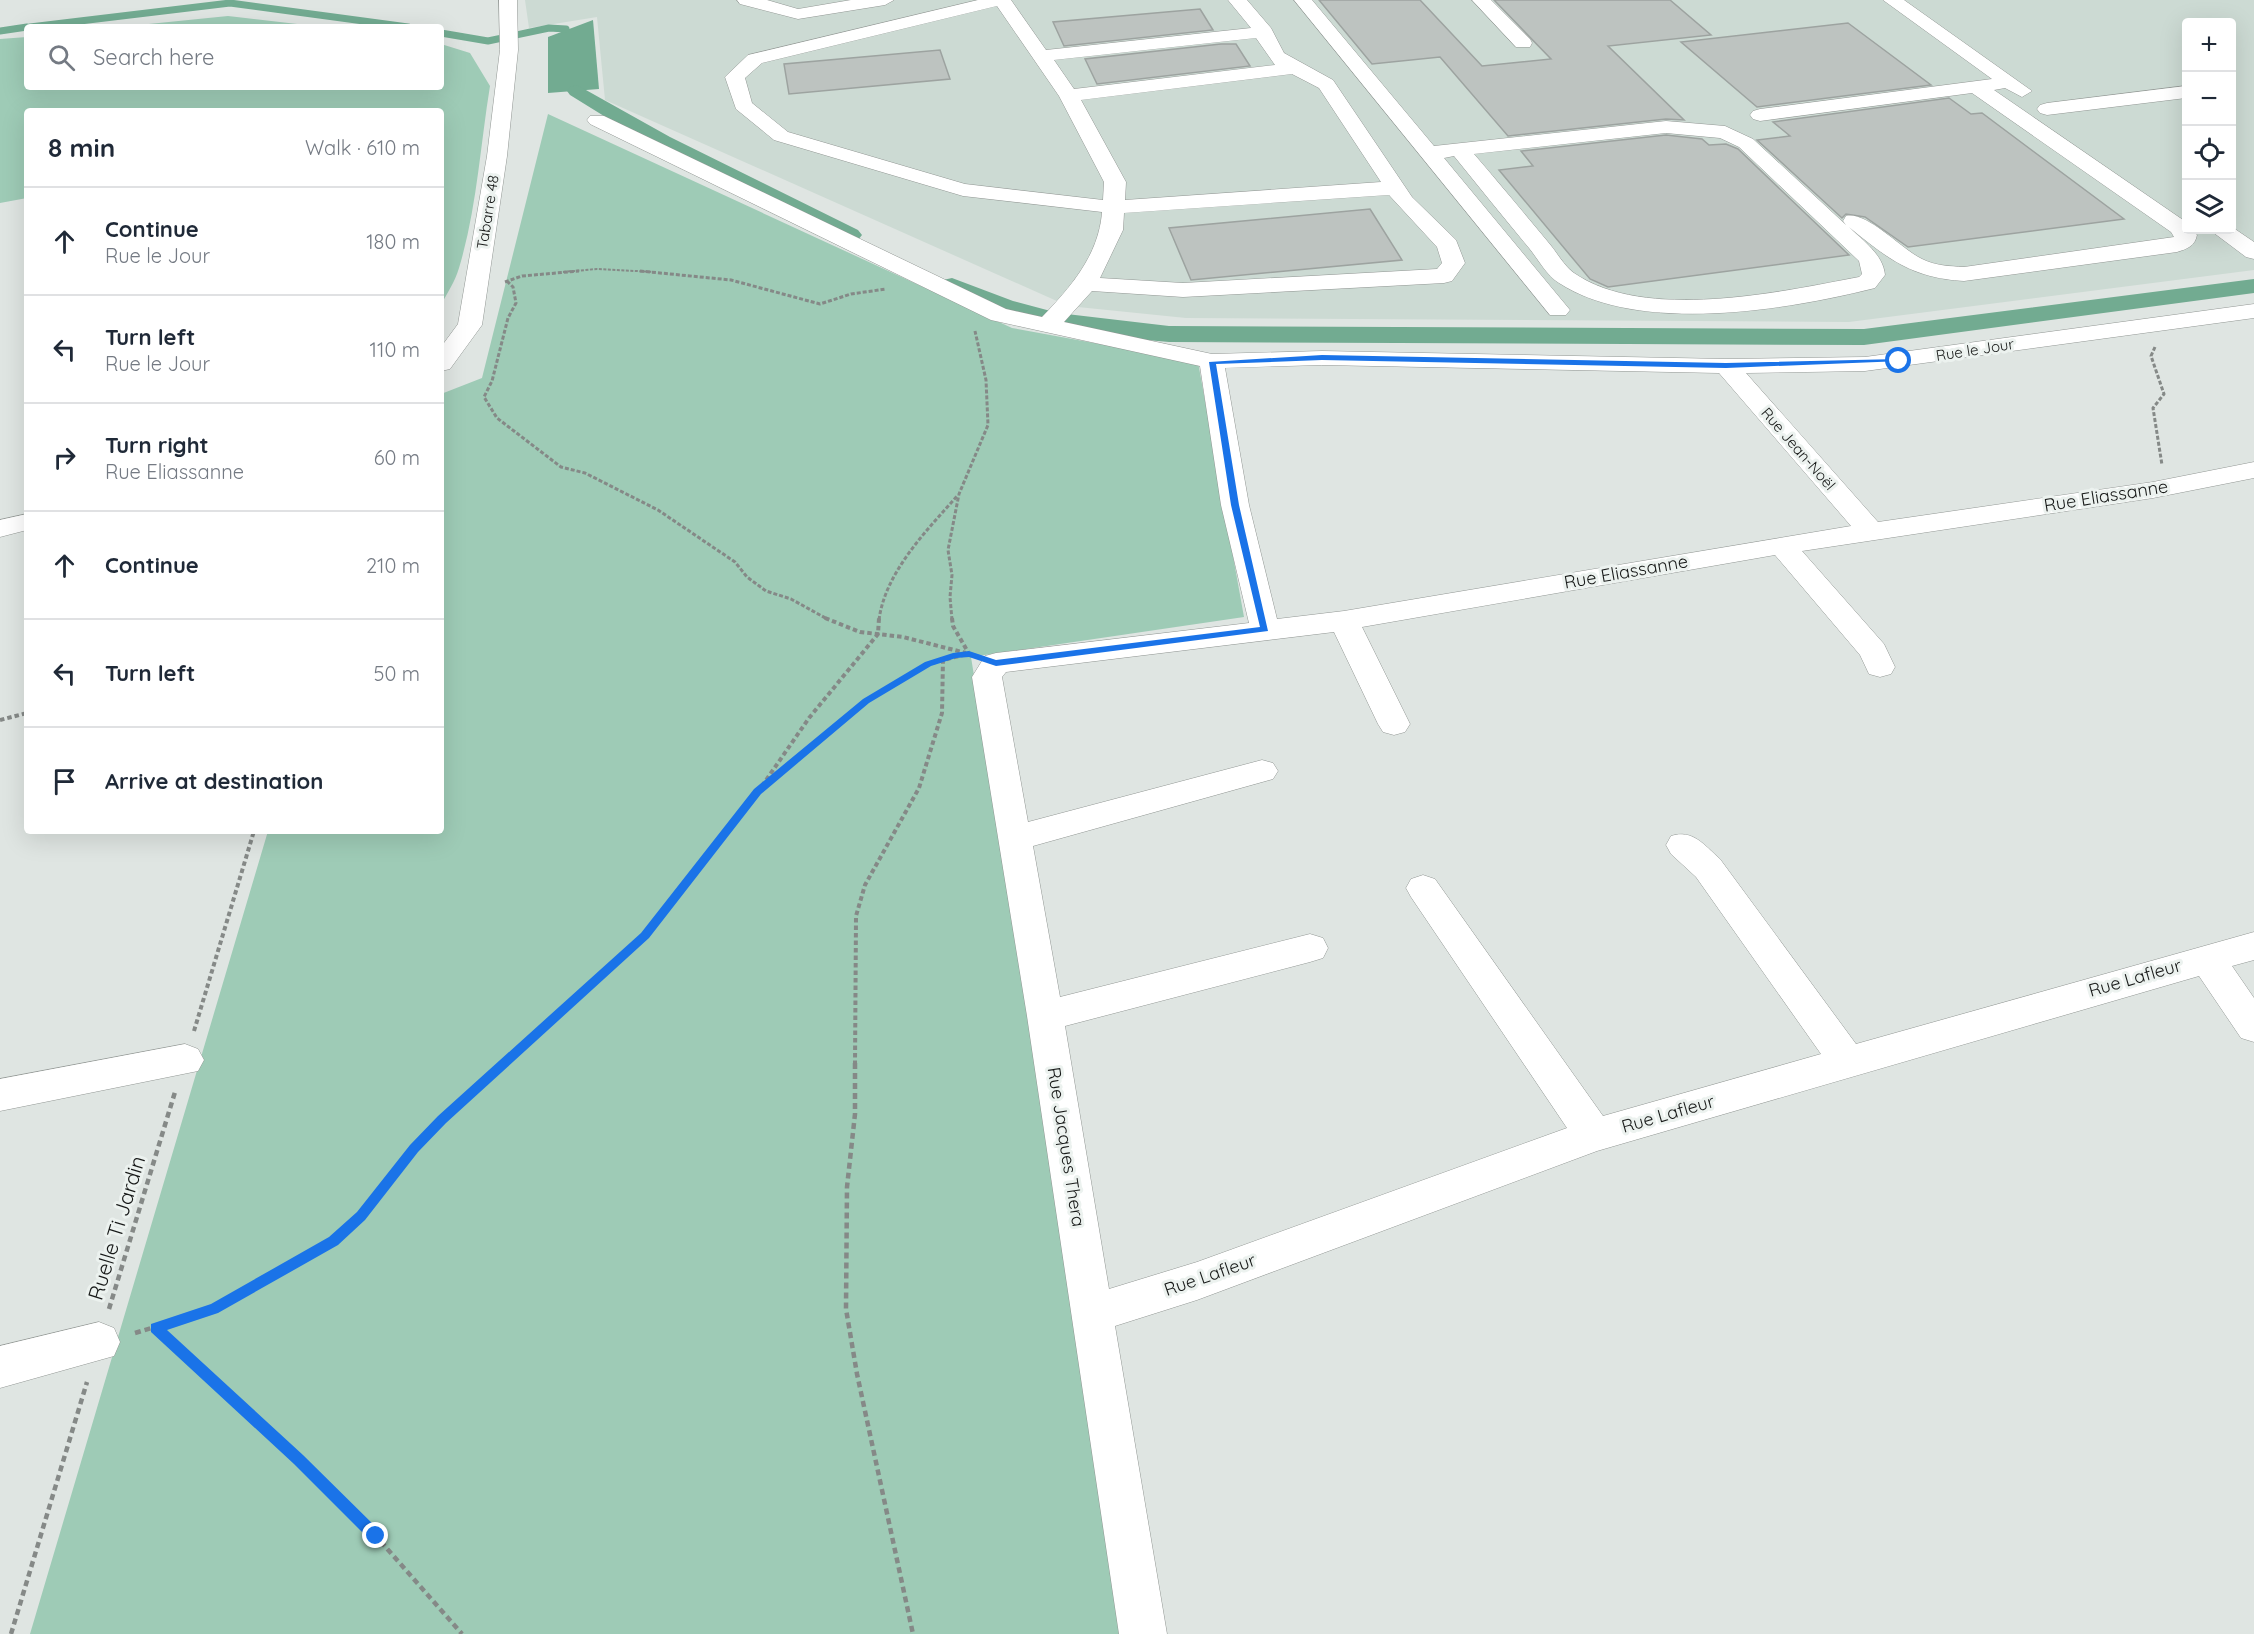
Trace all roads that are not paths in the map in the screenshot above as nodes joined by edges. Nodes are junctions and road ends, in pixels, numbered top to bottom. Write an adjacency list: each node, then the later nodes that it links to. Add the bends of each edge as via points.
1 (508, 0): 32 (street, Tabarre 48, via 509,50 497,156 470,325)
2 (746, 0): 3 (street, via 798,14)
3 (885, 0)
4 (1001, 0): 11 (street); 24 (street, via 755,59 735,77 743,105 781,136 963,190)
5 (1237, 0): 9 (street)
6 (1303, 0): 22 (street)
7 (1481, 0): 10 (street)
8 (1892, 0): 13 (street)
9 (1264, 32): 11 (street); 12 (street, via 1276,56)
10 (1523, 43)
11 (1041, 56): 16 (street)
12 (1295, 68): 16 (street); 23 (street, via 1326,84 1363,135)
13 (2009, 82): 14 (street); 17 (street)
14 (1976, 87): 18 (street); 25 (street, via 2179,227 2186,235 2185,240 2165,247 1944,274 1910,264)
15 (2182, 93): 17 (street)
16 (1069, 96): 24 (street, via 1115,182)
17 (2047, 109): 20 (street)
18 (1760, 115)
19 (597, 120): 31 (street, Rue le Jour, via 999,315)
20 (2075, 128)
21 (1460, 150): 21 (street, via 1666,127 1732,134 1746,142 1867,257 1874,275 1867,283 1718,306 1642,303 1603,295 1565,277); 22 (street)
22 (1429, 153): 29 (street)
23 (1394, 188): 24 (street); 28 (street, via 1448,245 1454,263 1444,276 1183,290)
24 (1111, 207): 28 (street, via 1112,230)
25 (1836, 207)
26 (2227, 234): 27 (street)
27 (2254, 252)
28 (1086, 284): 31 (street)
29 (1558, 310)
30 (2254, 311): 34 (street, Rue le Jour, via 1899,361)
31 (1047, 326): 33 (street, Rue le Jour)
32 (444, 360)
33 (1212, 362): 34 (street, Rue le Jour, via 1322,358); 41 (street, via 1235,505)
34 (1726, 366): 38 (street, Rue Jean-Noël)
35 (2254, 470): 38 (street, Rue Eliassanne, via 2153,490)
36 (24, 523): 37 (street)
37 (0, 529)
38 (1871, 532): 39 (street, Rue Eliassanne)
39 (1782, 545): 40 (street, Rue Eliassanne); 43 (street, via 1873,651)
40 (1344, 621): 41 (street, Rue Eliassanne); 44 (street)
41 (1264, 629): 42 (street, Rue Eliassanne)
42 (982, 659): 46 (street, Rue Jacques Thera)
43 (1880, 667)
44 (1394, 724)
45 (1262, 771): 46 (street)
46 (1013, 839): 52 (street, Rue Jacques Thera)
47 (1683, 845): 55 (street, via 1708,868)
48 (1423, 888): 57 (street)
49 (2254, 946): 51 (street, Rue Lafleur)
50 (1310, 948): 52 (street)
51 (2206, 958): 53 (street); 55 (street, Rue Lafleur)
52 (1045, 1016): 58 (street, Rue Jacques Thera)
53 (2254, 1027)
54 (185, 1060): 56 (street)
55 (1847, 1061): 57 (street, Rue Lafleur)
56 (0, 1095)
57 (1594, 1135): 58 (street, Rue Lafleur, via 1197,1281)
58 (1092, 1314): 61 (street, Rue Jacques Thera)
59 (99, 1342): 60 (street)
60 (0, 1367)
61 (1143, 1634)

